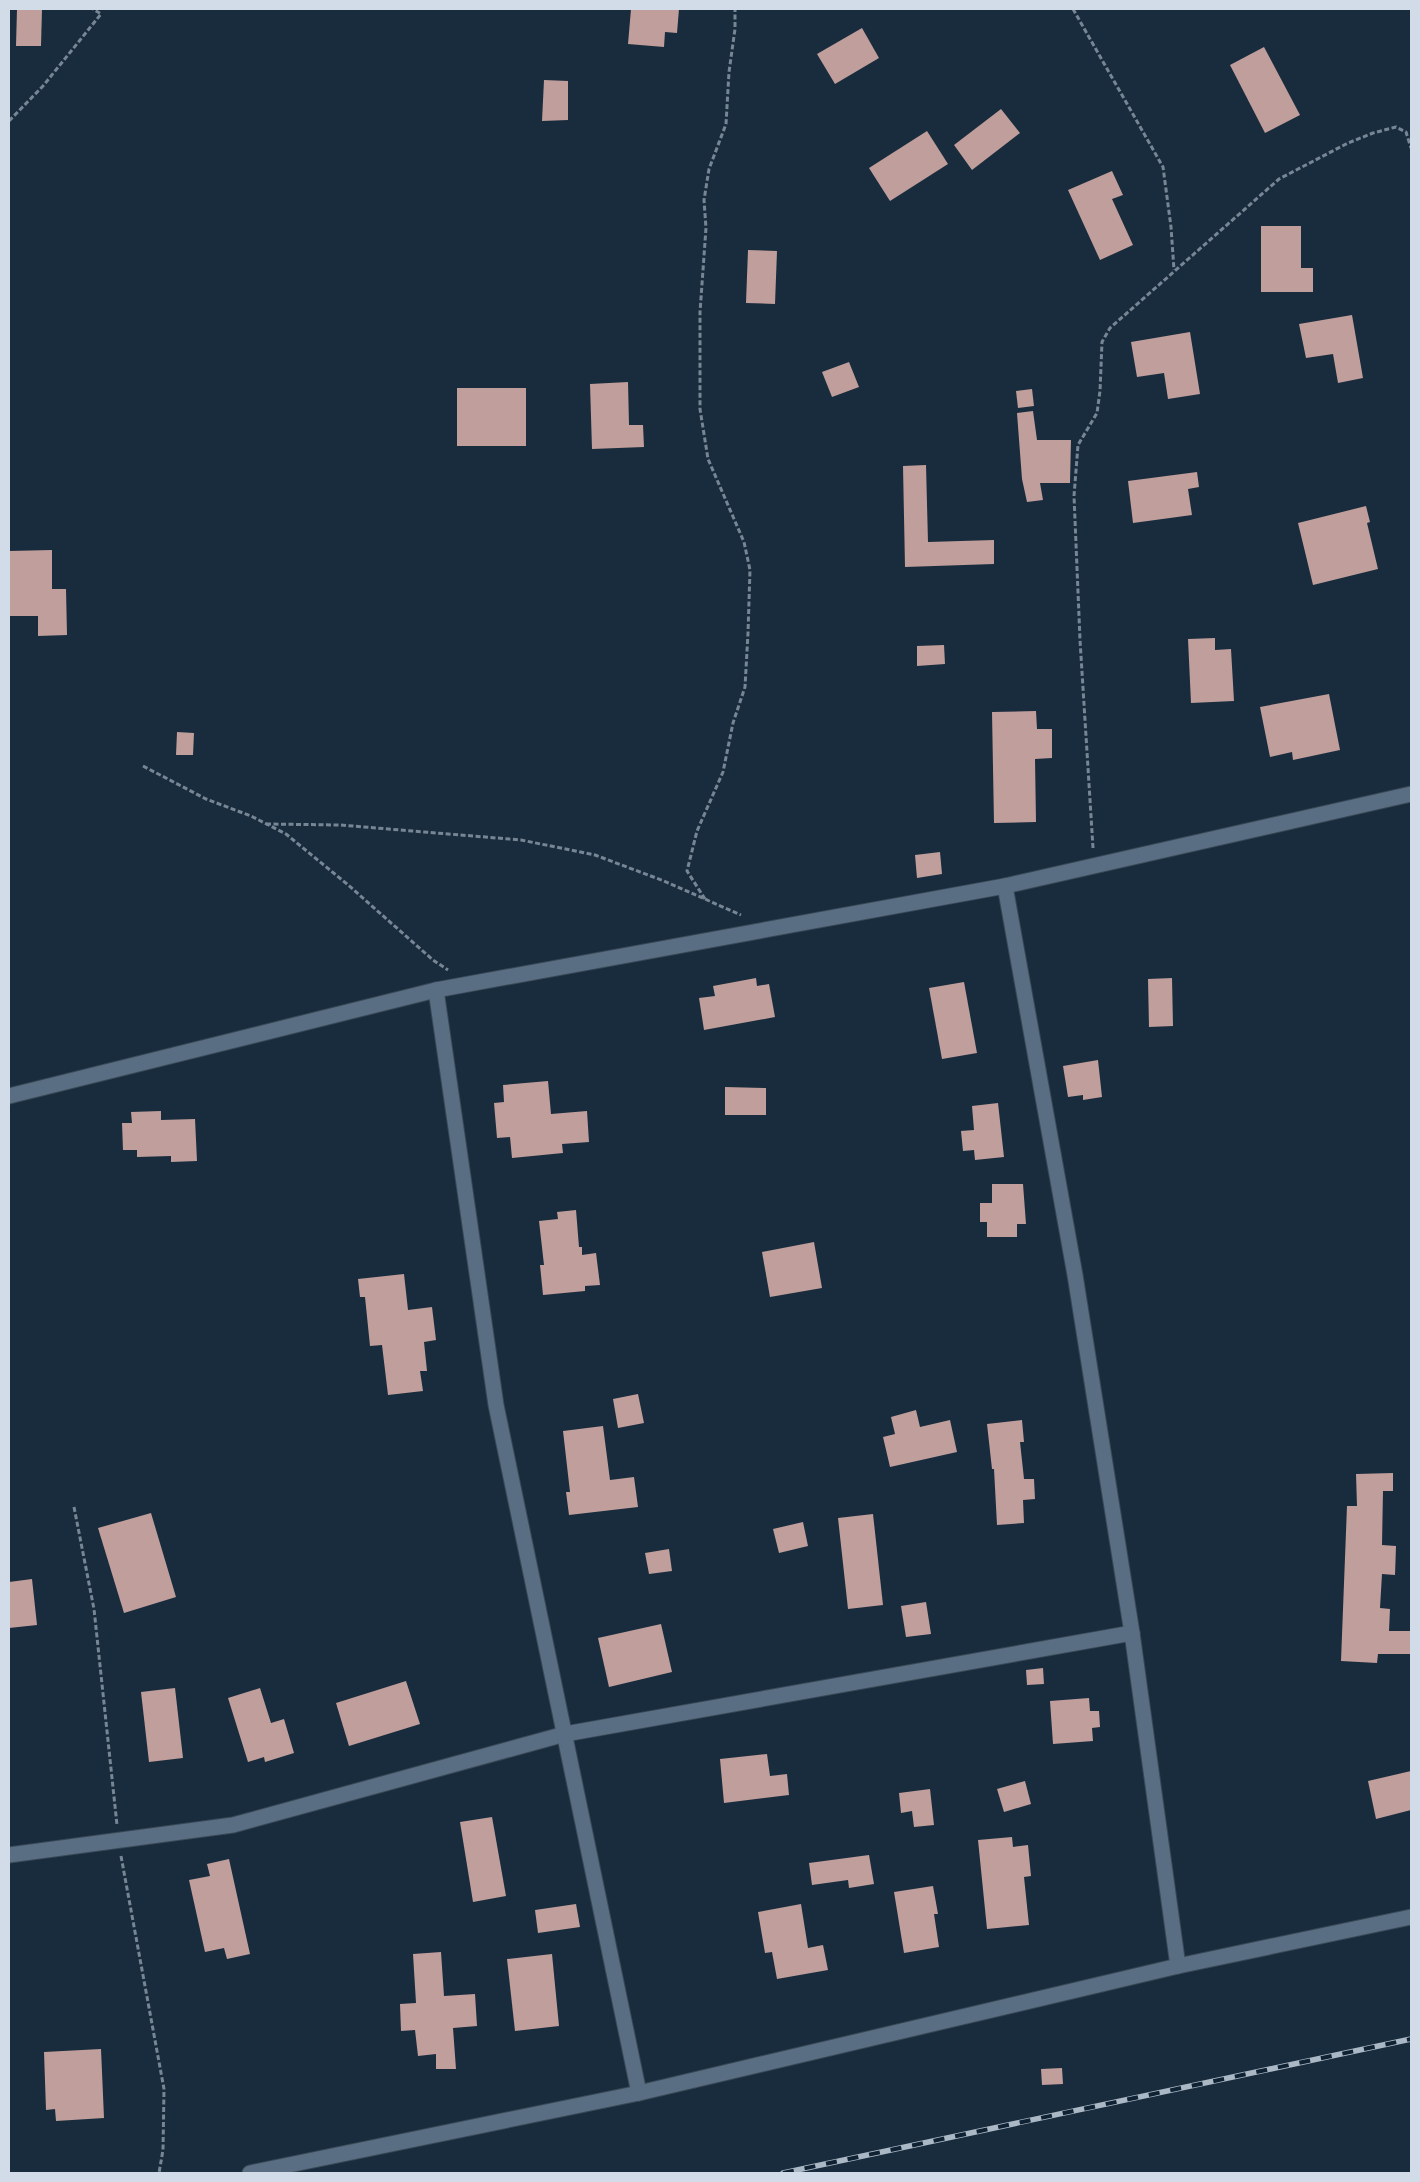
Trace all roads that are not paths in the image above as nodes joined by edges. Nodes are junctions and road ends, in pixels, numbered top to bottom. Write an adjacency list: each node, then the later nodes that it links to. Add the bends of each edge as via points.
1 (1411, 794): 2 (street)
2 (1005, 886): 3 (street); 5 (street, via 1073,1265)
3 (436, 990): 4 (street); 6 (street, via 496,1404)
4 (9, 1096)
5 (1132, 1634): 6 (street); 9 (street)
6 (565, 1734): 7 (street, via 233,1825); 10 (street)
7 (9, 1855)
8 (1411, 1917): 9 (street)
9 (1178, 1966): 10 (street)
10 (639, 2093): 11 (street)
11 (250, 2173)

